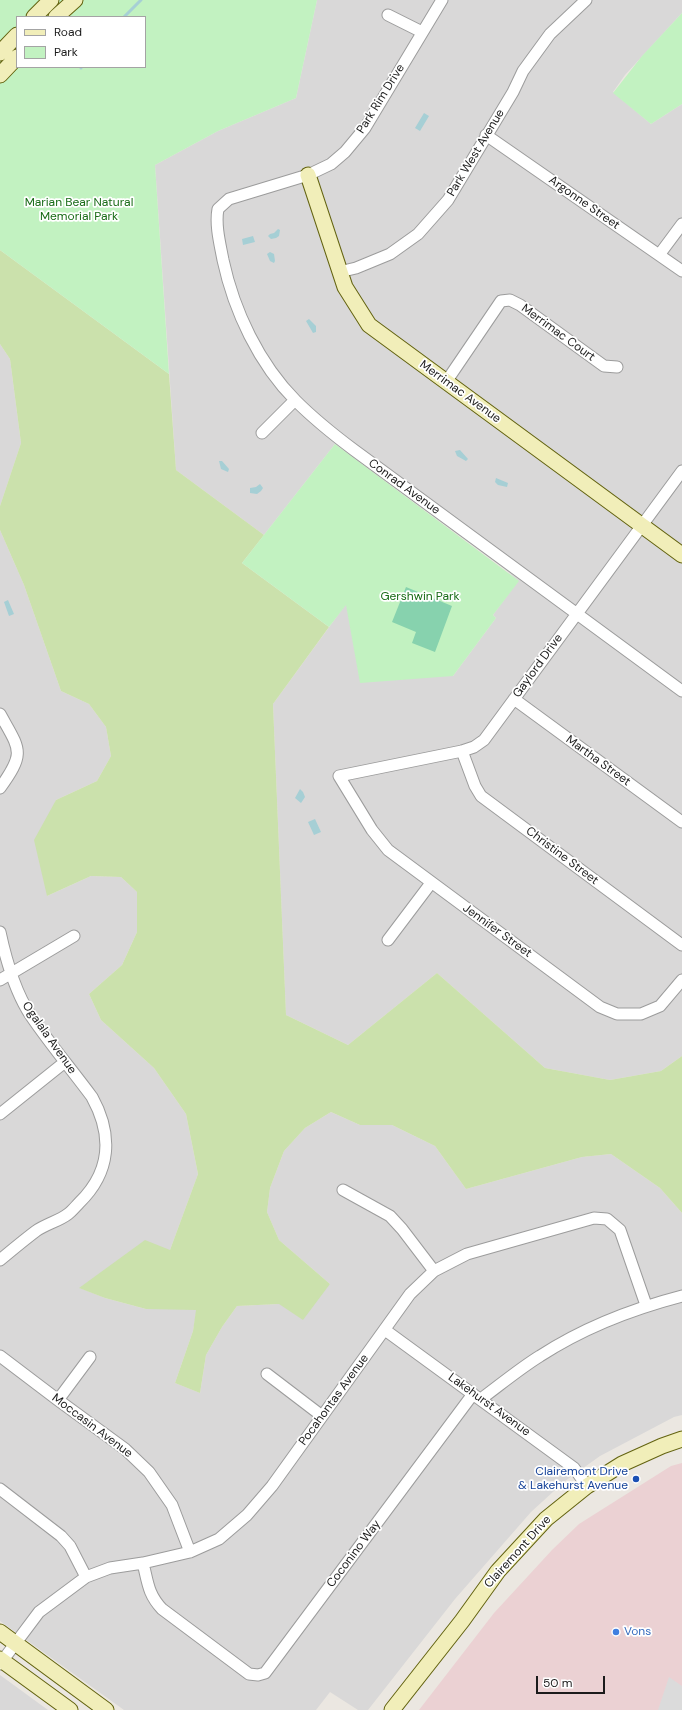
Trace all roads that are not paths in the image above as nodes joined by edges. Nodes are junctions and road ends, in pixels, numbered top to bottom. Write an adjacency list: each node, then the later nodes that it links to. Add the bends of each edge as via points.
1 (51, 0): 6 (main road)
2 (75, 0): 7 (main road)
3 (442, 0): 8 (street, Park Rim Drive)
4 (586, 0): 13 (street, Park West Avenue, via 550,34 523,71)
5 (388, 15): 8 (street)
6 (35, 16)
7 (57, 16)
8 (422, 32): 14 (street, Park Rim Drive, via 365,128 331,164)
9 (16, 36): 10 (main road)
10 (0, 53)
11 (16, 58): 12 (main road)
12 (0, 75)
13 (486, 135): 17 (street, Argonne Street); 19 (street, Park West Avenue, via 448,200 418,234 390,254 356,268)
14 (308, 175): 15 (street, Park Rim Drive, via 229,199 218,209); 19 (main road, Merrimac Avenue)
15 (217, 215): 22 (street, Conrad Avenue, via 226,272 241,317 265,363)
16 (682, 224): 17 (street)
17 (659, 255): 18 (street, Argonne Street)
18 (682, 271)
19 (338, 272): 21 (main road, Merrimac Avenue, via 369,325)
20 (617, 367): 21 (street, Merrimac Court, via 604,366 510,300 501,301)
21 (446, 382): 25 (main road, Merrimac Avenue)
22 (295, 400): 23 (street); 27 (street, Conrad Avenue, via 354,450)
23 (262, 433)
24 (682, 471): 25 (street, Gaylord Drive)
25 (641, 525): 26 (main road, Merrimac Avenue); 27 (street, Gaylord Drive)
26 (682, 555)
27 (576, 613): 28 (street, Conrad Avenue); 29 (street, Gaylord Drive)
28 (682, 691)
29 (514, 699): 31 (street, Gaylord Drive, via 484,740); 34 (street, Martha Street)
30 (0, 714): 33 (street, via 18,751 18,759)
31 (462, 751): 32 (street, Gaylord Drive); 39 (street, Christine Street, via 481,796)
32 (339, 776): 35 (street, Jennifer Street, via 372,830 388,850)
33 (0, 788)
34 (682, 822)
35 (431, 883): 38 (street); 42 (street, Jennifer Street, via 600,1006 617,1014 641,1014 660,1006)
36 (0, 932): 40 (street, Ogalala Avenue)
37 (74, 936): 40 (street)
38 (388, 940)
39 (682, 945)
40 (12, 972): 41 (street); 43 (street, Ogalala Avenue, via 30,1015)
41 (0, 980)
42 (682, 980)
43 (65, 1062): 44 (street); 46 (street, Ogalala Avenue, via 100,1110 106,1139 106,1155 101,1172 90,1192 68,1214 37,1230)
44 (0, 1114)
45 (343, 1190): 47 (street, via 390,1216)
46 (0, 1260)
47 (434, 1271): 49 (street, Pocahontas Avenue, via 467,1254 594,1218 607,1218 620,1230); 50 (street, Pocahontas Avenue, via 410,1294)
48 (682, 1296): 49 (street, Coconino Way)
49 (646, 1305): 54 (street, Coconino Way, via 599,1324 540,1356)
50 (385, 1330): 54 (street, Lakehurst Avenue); 56 (street, Pocahontas Avenue)
51 (0, 1356): 55 (street, Moccasin Avenue)
52 (90, 1357): 55 (street)
53 (267, 1374): 56 (street)
54 (477, 1396): 58 (street, Lakehurst Avenue, via 574,1468); 61 (street, Coconino Way, via 264,1672 258,1675 249,1674 162,1610 150,1593)
55 (58, 1400): 60 (street, Moccasin Avenue, via 125,1449 149,1472 172,1505)
56 (322, 1416): 60 (street, Pocahontas Avenue, via 272,1486 247,1515 219,1539)
57 (682, 1439): 58 (main road, Clairemont Drive, via 622,1464)
58 (587, 1486): 68 (main road, Clairemont Drive, via 546,1519 498,1572)
59 (0, 1489): 62 (street, via 61,1536 70,1546)
60 (190, 1552): 61 (street, Pocahontas Avenue)
61 (143, 1563): 62 (street, Pocahontas Avenue, via 110,1568)
62 (86, 1577): 64 (street, Pocahontas Avenue, via 39,1612)
63 (0, 1632): 64 (main road)
64 (15, 1643): 65 (street, Pocahontas Avenue); 67 (main road)
65 (1, 1661): 66 (main road)
66 (70, 1710)
67 (106, 1710)
68 (392, 1710)

